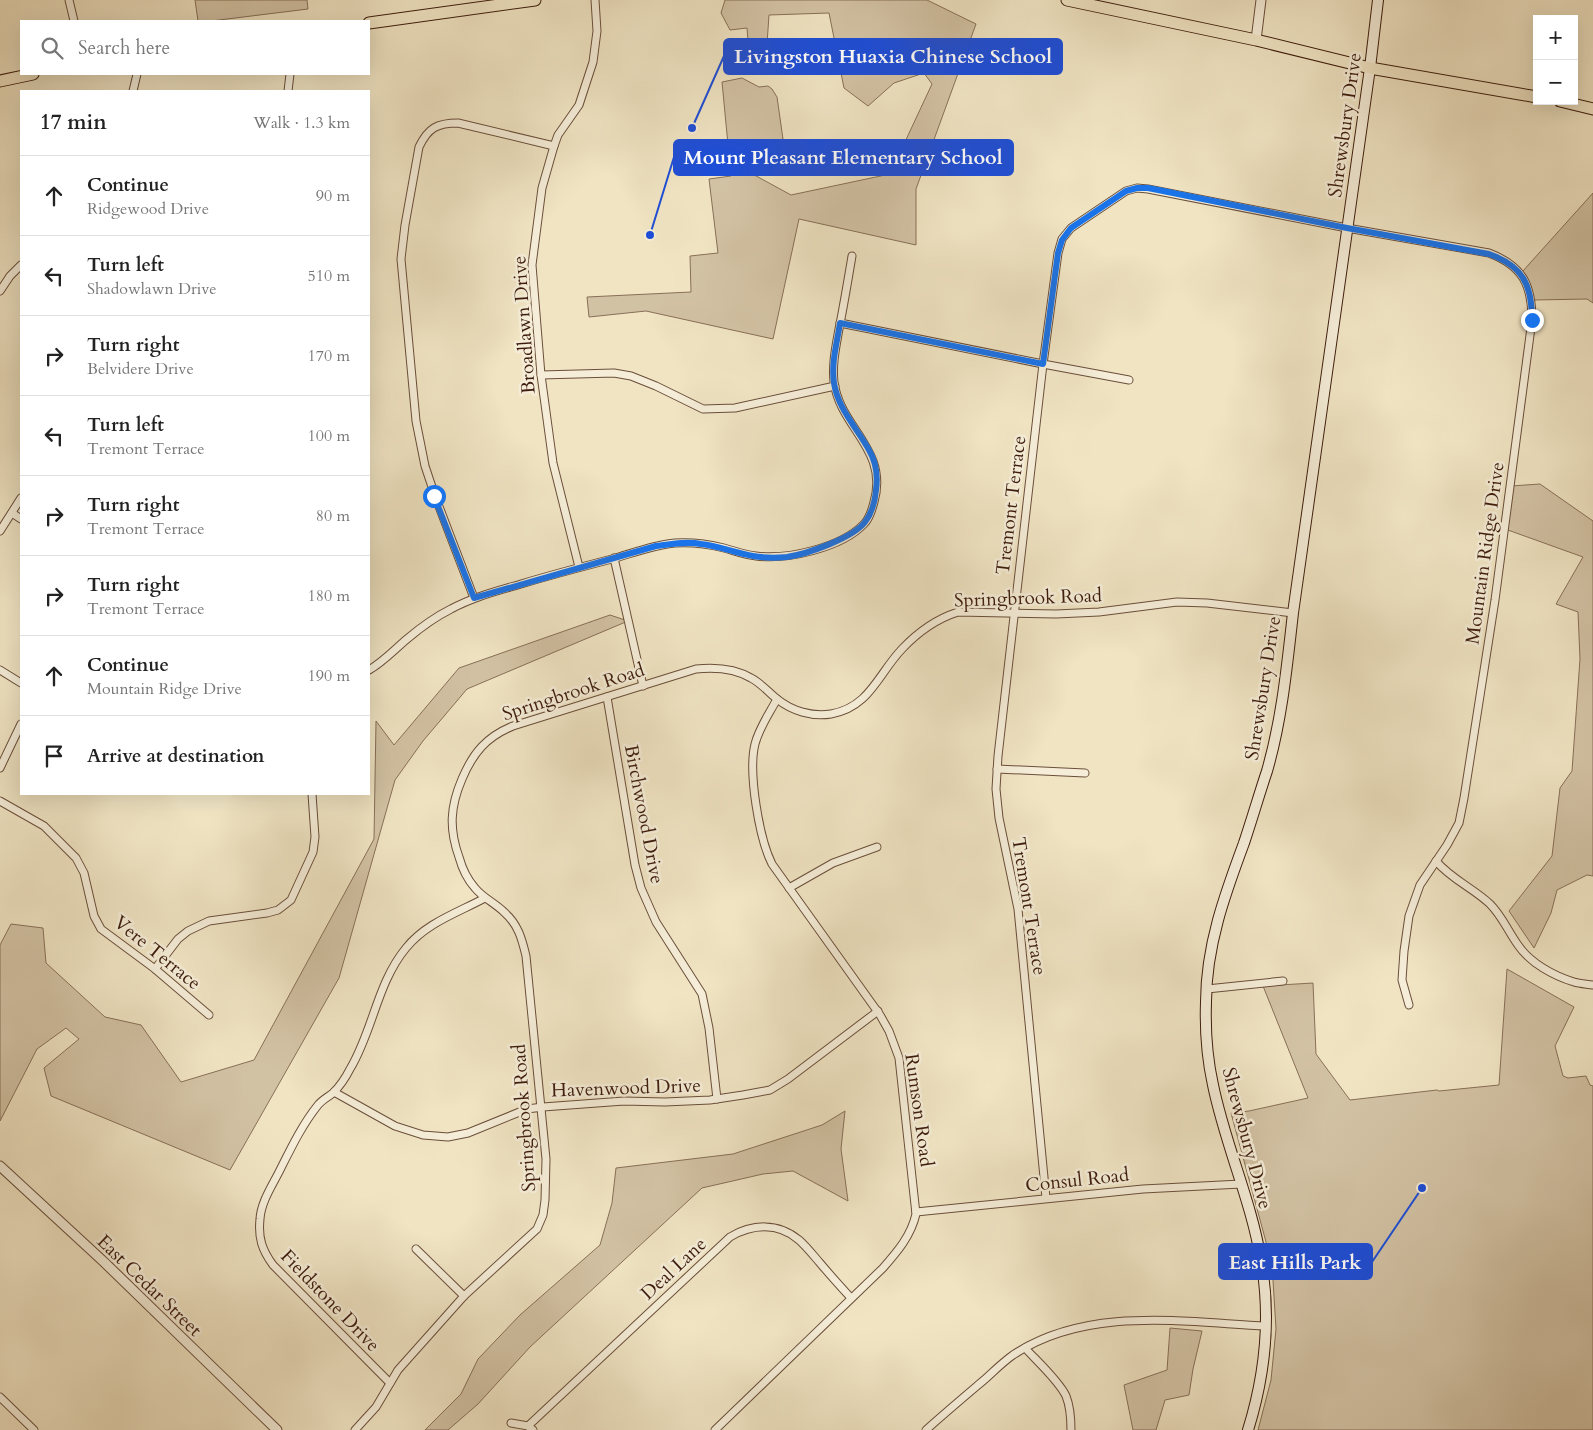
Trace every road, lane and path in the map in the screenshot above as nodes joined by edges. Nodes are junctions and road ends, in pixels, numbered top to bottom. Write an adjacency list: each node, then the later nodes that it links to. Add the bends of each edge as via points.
1 (69, 0): 7 (street)
2 (535, 0): 8 (main road)
3 (594, 0): 20 (street, Broadlawn Drive, via 597,31 593,62 579,105)
4 (1067, 0): 9 (main road)
5 (1260, 0): 9 (street)
6 (1378, 0): 10 (main road, Shrewsbury Drive)
7 (74, 20)
8 (370, 23)
9 (1256, 40): 10 (main road)
10 (1370, 68): 17 (main road); 21 (main road, Shrewsbury Drive)
11 (28, 75): 14 (main road)
12 (137, 75): 15 (street)
13 (290, 75): 16 (street)
14 (0, 81)
15 (132, 90)
16 (288, 90)
17 (1533, 96)
18 (1576, 105): 19 (main road)
19 (1593, 109)
20 (554, 146): 27 (street, Broadlawn Drive, via 542,188 532,265); 36 (street, via 458,123 433,128 419,147 405,225 401,259 416,421 434,496)
21 (1347, 228): 26 (street, Tremont Terrace, via 1148,188 1126,191 1071,228 1062,240); 37 (main road, Shrewsbury Drive); 52 (street, Mountain Ridge Drive, via 1503,258 1513,265 1527,284 1532,301 1495,600 1464,798 1459,822)
22 (852, 256): 25 (street)
23 (20, 266): 24 (street)
24 (0, 291)
25 (840, 323): 26 (street); 29 (street, via 833,365)
26 (1043, 364): 28 (street); 38 (street, Tremont Terrace)
27 (541, 376): 29 (street, via 614,373 631,376 703,409 735,408); 35 (street, Broadlawn Drive, via 554,462)
28 (1129, 380)
29 (835, 386): 34 (street, via 839,401 875,464 875,500 864,524 823,547 789,556 770,558 699,543 676,543)
30 (20, 500): 31 (street)
31 (12, 512): 32 (street); 33 (street)
32 (20, 518)
33 (0, 531)
34 (614, 558): 35 (street); 42 (street)
35 (579, 567): 36 (street)
36 (474, 598): 39 (street, via 429,622)
37 (1293, 613): 38 (street, Springbrook Road, via 1177,602 1098,612); 58 (main road, Shrewsbury Drive, via 1276,735 1221,909 1212,943)
38 (1014, 614): 44 (street, Springbrook Road, via 958,612 932,623 901,650 867,695 844,710 809,714); 47 (street, Tremont Terrace)
39 (370, 669)
40 (0, 670): 41 (street)
41 (20, 682)
42 (643, 686): 43 (street, Springbrook Road); 44 (street, Springbrook Road, via 696,669 720,668 752,678)
43 (607, 697): 54 (street, Springbrook Road, via 500,731 488,739 468,765 457,791 452,829 463,870); 63 (street, Birchwood Drive, via 641,888 656,922 702,994)
44 (777, 699): 53 (street, Rumson Road, via 759,730 754,746 754,789 767,855)
45 (20, 726): 46 (street)
46 (0, 768)
47 (997, 769): 48 (street); 67 (street, Tremont Terrace, via 999,818 1019,917)
48 (1085, 773)
49 (312, 795): 55 (street, via 313,852 290,900 278,910 209,921 188,930)
50 (0, 801): 55 (street, Vere Terrace, via 44,826 76,858 84,873 94,916 101,929)
51 (877, 847): 53 (street, via 832,863)
52 (1436, 861): 57 (street, via 1492,906 1527,957 1558,976); 59 (street, Mountain Ridge Drive, via 1420,885 1409,916 1402,980)
53 (789, 888): 60 (street, Rumson Road)
54 (485, 898): 62 (street, Fieldstone Drive, via 433,924 418,934 404,950 388,978 364,1042); 64 (street, Springbrook Road, via 505,912 522,939)
55 (154, 968): 61 (street, Vere Terrace)
56 (1283, 981): 58 (street)
57 (1593, 985)
58 (1207, 989): 66 (main road, Shrewsbury Drive, via 1207,1044 1213,1086)
59 (1409, 1005)
60 (878, 1012): 63 (street, Havenwood Drive, via 770,1090); 68 (street, Rumson Road, via 890,1032 899,1058)
61 (209, 1015)
62 (334, 1092): 64 (street, Havenwood Drive, via 395,1126 423,1135 448,1137 468,1134 527,1109); 74 (street, Fieldstone Drive, via 320,1102 304,1123 266,1198 260,1218 260,1236 264,1253 274,1265)
63 (717, 1099): 64 (street, Havenwood Drive)
64 (541, 1107): 70 (street, Springbrook Road, via 546,1159 545,1200 537,1229)
65 (0, 1166): 79 (street, East Cedar Street)
66 (1241, 1184): 67 (street, Consul Road); 72 (main road, Shrewsbury Drive, via 1261,1258)
67 (1046, 1198): 68 (street, Consul Road)
68 (916, 1212): 71 (street, Rumson Road, via 900,1248)
69 (416, 1249): 70 (street)
70 (464, 1296): 74 (street, Springbrook Road)
71 (851, 1298): 77 (street, Deal Lane, via 797,1238 767,1227 741,1230); 81 (street, Rumson Road)
72 (1266, 1326): 73 (street, via 1126,1321 1067,1330); 84 (main road, Shrewsbury Drive, via 1258,1389)
73 (1025, 1348): 82 (street); 83 (street, via 1062,1389)
74 (390, 1383): 80 (street, Springbrook Road, via 376,1406)
75 (0, 1398): 78 (street)
76 (510, 1422): 77 (street)
77 (531, 1428)
78 (34, 1430)
79 (277, 1430)
80 (355, 1430)
81 (715, 1430)
82 (926, 1430)
83 (1071, 1430)
84 (1248, 1430)

